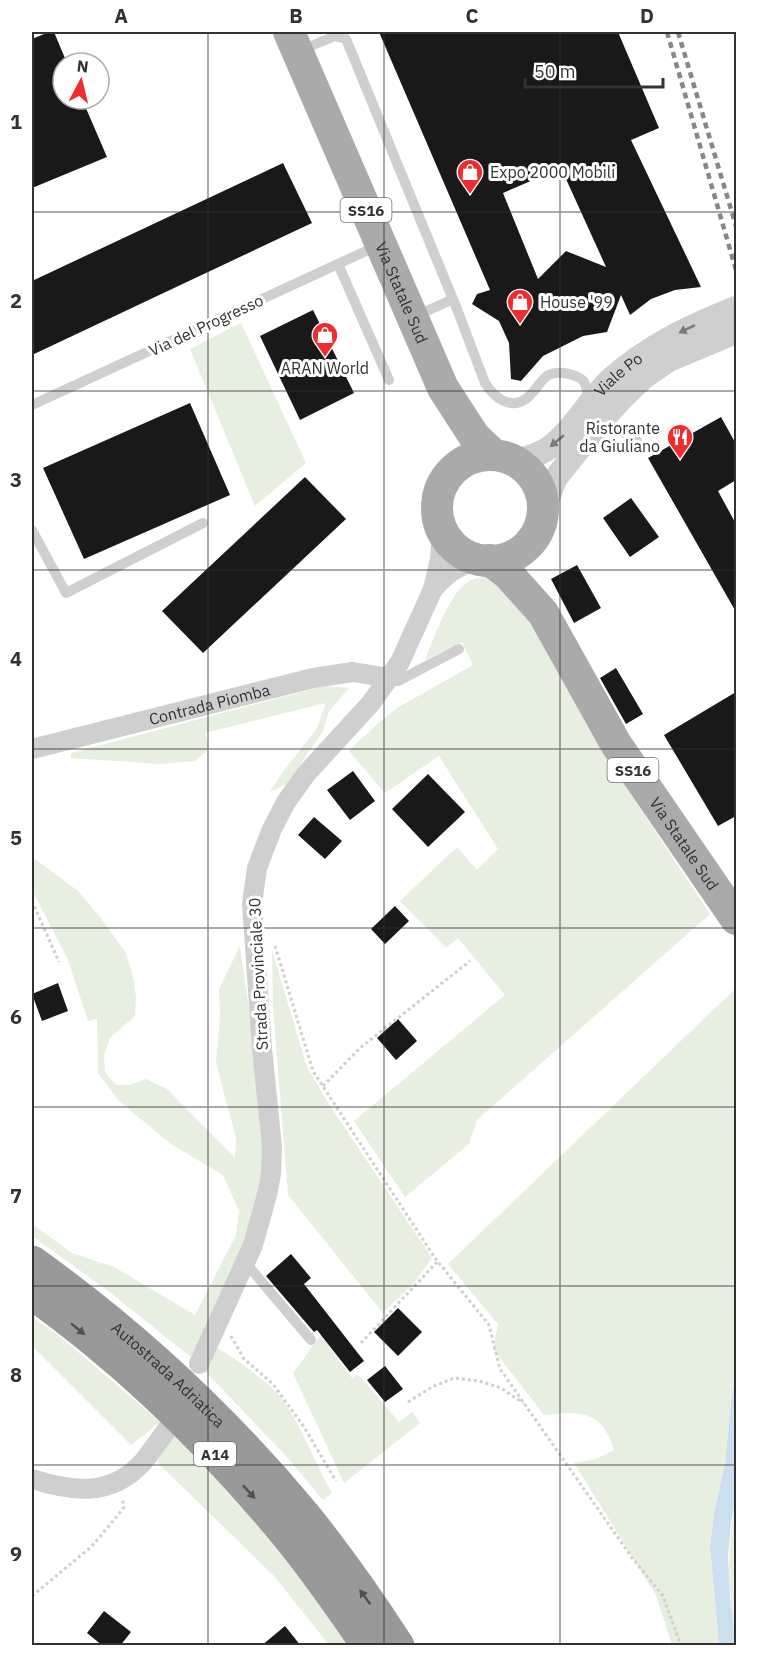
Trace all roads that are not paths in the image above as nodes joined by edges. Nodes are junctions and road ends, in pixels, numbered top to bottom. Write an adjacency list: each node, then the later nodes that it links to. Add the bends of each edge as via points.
1 (293, 41): 2 (main road, Via Statale Sud / SS16); 4 (lane, via 335,36 346,39)
2 (381, 244): 3 (lane, Via del Progresso); 6 (main road, Via Statale Sud / SS16)
3 (338, 264): 8 (lane); 10 (lane, Via del Progresso)
4 (453, 299): 6 (lane); 11 (lane, via 485,383 498,400 516,403 528,398 550,374 563,373 585,381)
5 (736, 308): 11 (street, Viale Po, one-way to 11, via 683,330 642,354 609,382)
6 (413, 317): 9 (main road, Via Statale Sud / SS16)
7 (736, 332): 11 (street, Viale Po, via 669,360 624,396)
8 (389, 380)
9 (443, 388): 13 (main road, SS16, via 474,436); 14 (main road, SS16, via 451,436)
10 (32, 405)
11 (598, 409): 12 (lane, via 615,427); 13 (street, Viale Po, one-way to 13, via 548,449 531,457); 16 (street, Viale Po, via 555,479)
12 (637, 441)
13 (505, 458): 14 (main road, via 481,456 462,463 447,476); 16 (main road, SS16, via 528,470 536,483 542,497)
14 (441, 488): 18 (main road, SS16, via 437,502)
15 (203, 523): 17 (lane, via 66,593)
16 (538, 524): 19 (main road, via 526,546 515,554); 21 (main road, SS16, via 533,579)
17 (32, 530)
18 (442, 531): 19 (main road, SS16, via 458,550); 20 (street, Strada Provinciale 30)
19 (486, 560): 20 (street, Strada Provinciale 30, via 460,566); 21 (main road, SS16, via 508,574)
20 (433, 589): 23 (street, Strada Provinciale 30)
21 (543, 613): 25 (main road, Via Statale Sud / SS16, via 616,744)
22 (459, 649): 23 (lane, via 398,681)
23 (390, 678): 24 (street, Contrada Piomba, via 353,672 313,678); 27 (street, Strada Provinciale 30, via 286,802 257,868 252,904 272,1147 268,1191)
24 (32, 749)
25 (736, 919)
26 (32, 1262): 34 (highway, Autostrada Adriatica / A14, one-way to 26, via 304,1516 218,1421 155,1361)
27 (245, 1262): 29 (lane); 30 (street, Strada Provinciale 30)
28 (32, 1293): 33 (highway, Autostrada Adriatica / A14, one-way to 33, via 120,1364 201,1439 288,1535)
29 (311, 1340)
30 (199, 1364)
31 (168, 1428): 32 (street, via 142,1462 119,1482 79,1489)
32 (32, 1479)
33 (368, 1646)
34 (398, 1646)

